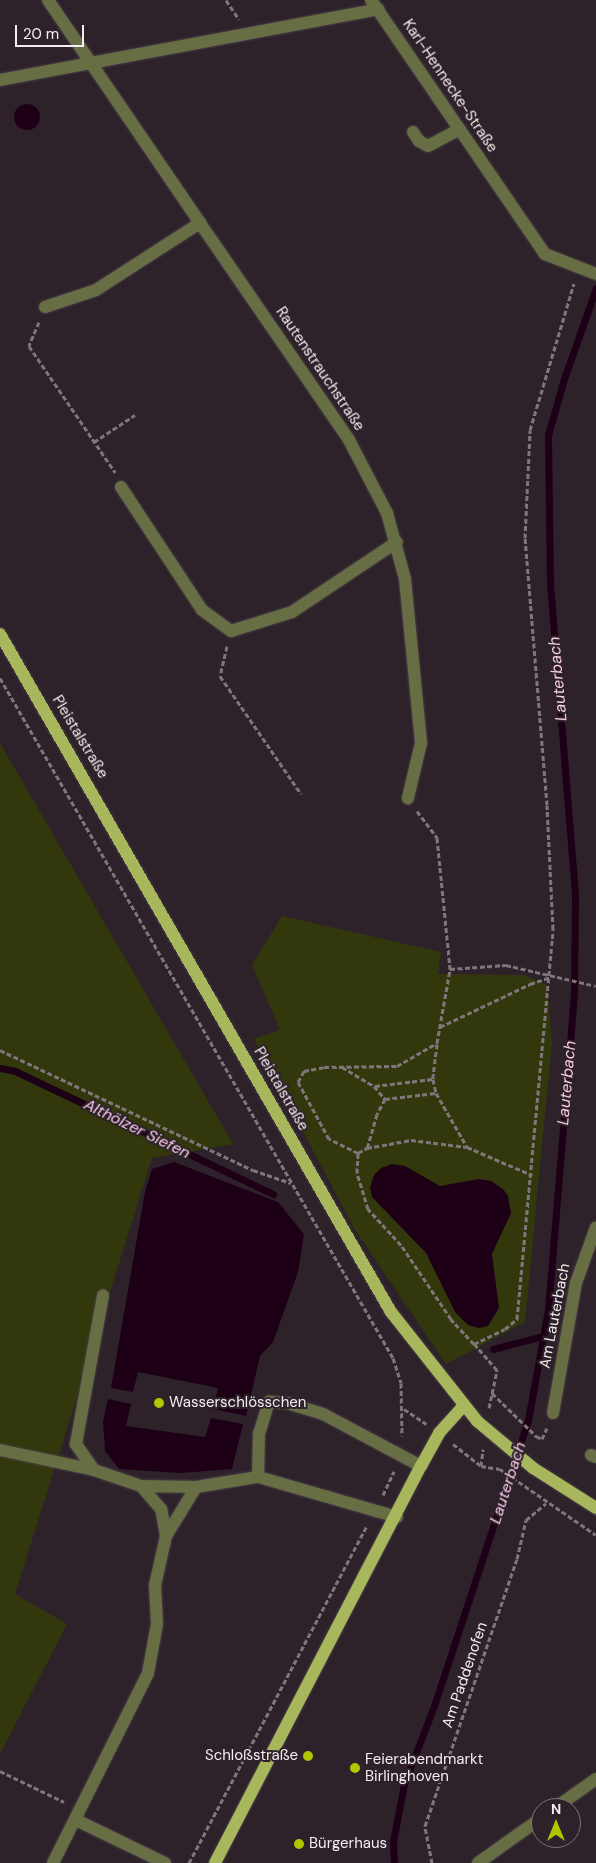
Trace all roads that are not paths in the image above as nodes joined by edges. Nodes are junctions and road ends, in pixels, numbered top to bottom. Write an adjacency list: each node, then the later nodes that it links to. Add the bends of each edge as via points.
1 (48, 0): 3 (street, Rautenstrauchstraße)
2 (374, 5): 3 (street, Karl-Hennecke-Straße); 5 (street, Karl-Hennecke-Straße)
3 (92, 63): 4 (street, Karl-Hennecke-Straße); 7 (street, Rautenstrauchstraße)
4 (0, 80)
5 (460, 129): 6 (street, via 428,146); 8 (street, Karl-Hennecke-Straße, via 545,254)
6 (413, 132)
7 (200, 223): 9 (street, via 96,290); 11 (street, Rautenstrauchstraße, via 349,440 387,512)
8 (587, 271)
9 (45, 307)
10 (122, 487): 11 (street, via 202,610 231,631 292,612)
11 (396, 542): 13 (street, Rautenstrauchstraße, via 405,579 420,742)
12 (0, 634): 16 (main road, Pleistalstraße, via 391,1312)
13 (408, 798)
14 (596, 1227): 17 (street, Am Lauterbach, via 576,1282)
15 (103, 1295): 20 (street, via 76,1444)
16 (463, 1406): 19 (main road, via 439,1433); 24 (main road, Pleistalstraße, via 533,1468)
17 (554, 1412)
18 (0, 1450): 20 (street)
19 (421, 1466): 21 (street, via 323,1414 287,1403 269,1402 260,1434); 25 (main road)
20 (94, 1470): 22 (street)
21 (258, 1476): 23 (street); 25 (street)
22 (141, 1486): 23 (street); 26 (street, via 161,1509)
23 (196, 1487): 26 (street)
24 (596, 1508)
25 (396, 1517): 33 (main road)
26 (166, 1536): 29 (street, via 155,1585 157,1624 148,1673)
27 (596, 1779): 28 (street)
28 (570, 1798)
29 (79, 1815): 31 (street); 32 (street)
30 (531, 1825): 34 (street)
31 (53, 1863)
32 (165, 1863)
33 (214, 1863)
34 (478, 1863)

